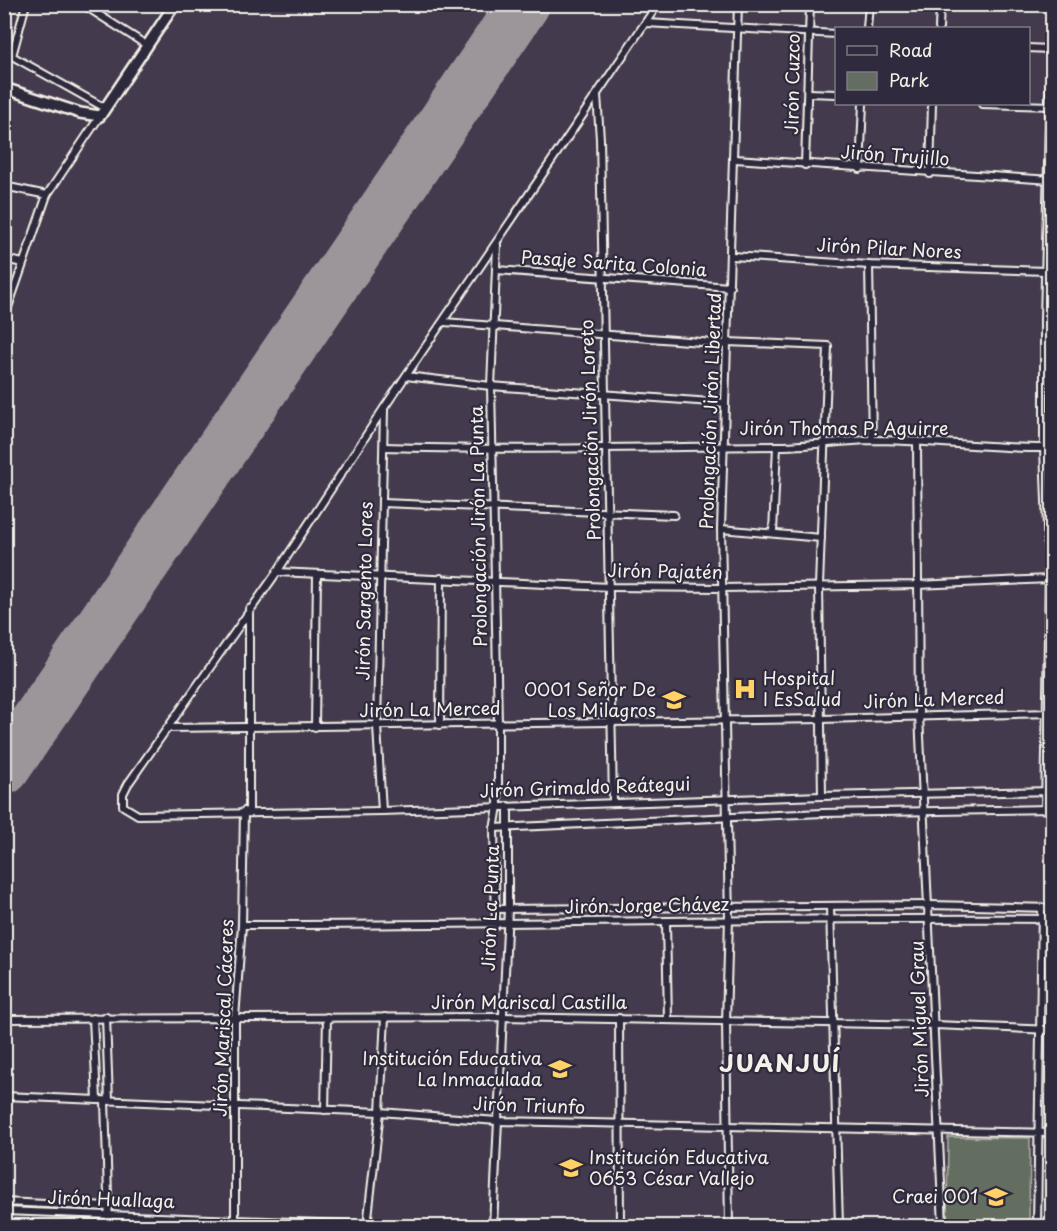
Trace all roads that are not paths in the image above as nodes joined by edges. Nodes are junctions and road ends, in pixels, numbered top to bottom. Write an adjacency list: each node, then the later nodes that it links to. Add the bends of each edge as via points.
1 (26, 4): 19 (street)
2 (82, 4): 16 (street)
3 (175, 4): 16 (street)
4 (658, 4): 10 (street)
5 (738, 4): 11 (street, Prolongación Jirón Libertad)
6 (810, 4): 14 (street, Jirón Cuzco)
7 (869, 4): 12 (street)
8 (940, 4): 13 (street)
9 (1052, 4): 18 (street)
10 (646, 23): 11 (street); 23 (street)
11 (738, 27): 14 (street); 30 (street, Prolongación Jirón Libertad)
12 (867, 27)
13 (939, 27)
14 (809, 33): 15 (street); 22 (street, Jirón Cuzco)
15 (835, 34)
16 (148, 46): 29 (street)
17 (1030, 48): 18 (street)
18 (1049, 49): 28 (street)
19 (8, 56): 20 (street); 29 (street)
20 (4, 61)
21 (4, 88): 29 (street, via 80,113)
22 (809, 93): 24 (street); 31 (street, Jirón Cuzco)
23 (596, 94): 37 (street); 44 (street, Prolongación Jirón Loreto)
24 (835, 94)
25 (863, 105): 32 (street)
26 (932, 105): 33 (street)
27 (1016, 105): 28 (street)
28 (1051, 106): 34 (street)
29 (103, 112): 36 (street)
30 (735, 159): 31 (street, Jirón Trujillo); 38 (street, Prolongación Jirón Libertad)
31 (805, 165): 32 (street, Jirón Trujillo)
32 (860, 169): 33 (street, Jirón Trujillo)
33 (930, 174): 34 (street, Jirón Trujillo)
34 (1051, 180): 43 (street)
35 (4, 186): 36 (street)
36 (47, 195): 40 (street)
37 (496, 245): 42 (street, Prolongación Jirón La Punta); 49 (street)
38 (732, 256): 41 (street, Jirón Pilar Nores); 45 (street, Prolongación Jirón Libertad)
39 (4, 259): 40 (street)
40 (23, 263): 46 (street)
41 (869, 265): 43 (street, Jirón Pilar Nores); 58 (street)
42 (496, 270): 44 (street, Pasaje Sarita Colonia); 50 (street, Prolongación Jirón La Punta)
43 (1046, 271): 48 (street)
44 (602, 277): 45 (street, Pasaje Sarita Colonia); 51 (street, Prolongación Jirón Loreto)
45 (730, 287): 52 (street, Prolongación Jirón Libertad)
46 (4, 319)
47 (1053, 319): 48 (street)
48 (1044, 320): 64 (street)
49 (444, 322): 50 (street); 53 (street)
50 (494, 327): 51 (street); 54 (street, Prolongación Jirón La Punta)
51 (602, 335): 52 (street); 55 (street, Prolongación Jirón Loreto)
52 (727, 343): 56 (street, Prolongación Jirón Libertad); 59 (street, via 828,346)
53 (406, 376): 54 (street); 57 (street)
54 (491, 386): 55 (street); 67 (street, Prolongación Jirón La Punta)
55 (605, 393): 56 (street); 66 (street, Prolongación Jirón Loreto)
56 (725, 403): 61 (street, Prolongación Jirón Libertad)
57 (384, 408): 63 (street, Jirón Sargento Lores); 75 (street)
58 (872, 440): 59 (street, Jirón Thomas P. Aguirre); 60 (street, Jirón Thomas P. Aguirre)
59 (825, 442): 62 (street, Jirón Thomas P. Aguirre); 74 (street)
60 (917, 442): 64 (street, Jirón Thomas P. Aguirre); 81 (street, Jirón Miguel Grau)
61 (725, 445): 62 (street, Jirón Thomas P. Aguirre); 66 (street, Jirón Thomas P. Aguirre); 72 (street, Prolongación Jirón Libertad)
62 (777, 446): 73 (street)
63 (384, 447): 67 (street, Jirón Thomas P. Aguirre); 68 (street, Jirón Sargento Lores)
64 (1044, 448): 65 (street, Jirón Thomas P. Aguirre); 79 (street)
65 (1053, 448)
66 (607, 449): 67 (street, Jirón Thomas P. Aguirre); 70 (street, Prolongación Jirón Loreto)
67 (491, 450): 69 (street, Prolongación Jirón La Punta)
68 (382, 503): 69 (street); 77 (street, Jirón Sargento Lores)
69 (495, 508): 70 (street); 80 (street, Prolongación Jirón La Punta)
70 (608, 514): 71 (street); 83 (street, Prolongación Jirón Loreto)
71 (674, 515)
72 (721, 529): 73 (street); 84 (street, Prolongación Jirón Libertad)
73 (773, 532): 74 (street)
74 (821, 538): 82 (street)
75 (277, 572): 76 (street, Jirón Pajatén); 85 (street)
76 (317, 575): 77 (street, Jirón Pajatén); 94 (street)
77 (381, 576): 78 (street, Jirón Pajatén); 93 (street, Jirón Sargento Lores)
78 (441, 578): 80 (street, Jirón Pajatén); 92 (street)
79 (1051, 579): 81 (street, Jirón Pajatén); 86 (street)
80 (496, 580): 83 (street, Jirón Pajatén); 91 (street, Prolongación Jirón La Punta)
81 (917, 585): 82 (street, Jirón Pajatén); 87 (street, Jirón Miguel Grau)
82 (819, 586): 84 (street, Jirón Pajatén); 89 (street)
83 (610, 587): 84 (street, Jirón Pajatén); 90 (street, Prolongación Jirón Loreto)
84 (721, 588): 88 (street, Prolongación Jirón Libertad)
85 (249, 609): 95 (street); 96 (street, Jirón Mariscal Cáceres)
86 (1050, 713): 87 (street, Jirón La Merced); 97 (street)
87 (919, 715): 89 (street, Jirón La Merced); 98 (street, Jirón Miguel Grau)
88 (724, 719): 89 (street, Jirón La Merced); 90 (street, Jirón La Merced); 100 (street, Prolongación Jirón Libertad)
89 (821, 719): 99 (street)
90 (614, 720): 91 (street, Jirón La Merced); 101 (street, Prolongación Jirón Loreto)
91 (498, 723): 92 (street, Jirón La Merced); 102 (street, Prolongación Jirón La Punta)
92 (440, 725): 93 (street, Jirón La Merced)
93 (377, 726): 94 (street, Jirón La Merced); 106 (street, Jirón Sargento Lores)
94 (315, 727): 96 (street, Jirón La Merced)
95 (168, 728): 96 (street, Jirón La Merced); 107 (street, Jirón Grimaldo Reátegui, via 128,784 123,806 138,815)
96 (249, 729): 107 (street, Jirón Mariscal Cáceres)
97 (1049, 792): 98 (street, Jirón Grimaldo Reátegui); 104 (street)
98 (923, 794): 99 (street, Jirón Grimaldo Reátegui); 105 (street, Jirón Miguel Grau)
99 (822, 796): 100 (street, Jirón Grimaldo Reátegui)
100 (726, 799): 101 (street, Jirón Grimaldo Reátegui); 108 (street, Prolongación Jirón Libertad)
101 (614, 802): 103 (street, Jirón Grimaldo Reátegui)
102 (498, 806): 103 (street, Jirón Grimaldo Reátegui); 106 (street, Jirón Grimaldo Reátegui); 110 (street, Jirón La Punta)
103 (508, 806): 109 (street, Jirón La Punta)
104 (1049, 809): 105 (street, Jirón Grimaldo Reátegui)
105 (924, 810): 108 (street, Jirón Grimaldo Reátegui); 111 (street, Jirón Miguel Grau)
106 (382, 811): 107 (street, Jirón Grimaldo Reátegui)
107 (246, 812): 125 (street, Jirón Mariscal Cáceres)
108 (726, 818): 109 (street, Jirón Grimaldo Reátegui); 112 (street, Prolongación Jirón Libertad)
109 (509, 827): 110 (street, Jirón Grimaldo Reátegui); 117 (street, Jirón La Punta)
110 (494, 828): 116 (street, Jirón La Punta)
111 (930, 905): 113 (street, Jirón Jorge Chávez); 114 (street, Jirón Jorge Chávez); 122 (street, Jirón Miguel Grau)
112 (728, 907): 113 (street, Jirón Jorge Chávez); 117 (street, Jirón Jorge Chávez); 118 (street, Prolongación Jirón Libertad)
113 (830, 907): 121 (street)
114 (1042, 908): 115 (street, Jirón Jorge Chávez); 119 (street)
115 (1053, 908)
116 (496, 909): 117 (street, Jirón Jorge Chávez); 126 (street, Jirón La Punta)
117 (508, 909): 124 (street, Jirón La Punta)
118 (729, 919): 121 (street, Jirón Jorge Chávez); 123 (street, Jirón Jorge Chávez); 136 (street, Prolongación Jirón Libertad)
119 (1042, 919): 120 (street, Jirón Jorge Chávez); 122 (street, Jirón Jorge Chávez); 139 (street)
120 (1053, 919)
121 (831, 920): 122 (street, Jirón Jorge Chávez); 137 (street)
122 (930, 920): 138 (street, Jirón Miguel Grau)
123 (666, 923): 124 (street, Jirón Jorge Chávez); 135 (street)
124 (506, 924): 126 (street, Jirón Jorge Chávez); 130 (street, Jirón La Punta)
125 (242, 925): 126 (street, Jirón Jorge Chávez); 132 (street, Jirón Mariscal Cáceres)
126 (496, 925)
127 (106, 1017): 131 (street, Jirón Mariscal Castilla); 132 (street, Jirón Mariscal Castilla); 143 (street)
128 (327, 1017): 129 (street, Jirón Mariscal Castilla); 132 (street, Jirón Mariscal Castilla); 145 (street)
129 (385, 1017): 130 (street, Jirón Mariscal Castilla); 146 (street)
130 (502, 1017): 133 (street, Jirón Mariscal Castilla); 147 (street, Jirón La Punta)
131 (93, 1018): 134 (street, Jirón Mariscal Castilla); 142 (street)
132 (235, 1018): 144 (street, Jirón Mariscal Cáceres)
133 (619, 1018): 135 (street, Jirón Mariscal Castilla); 148 (street)
134 (4, 1019)
135 (668, 1019): 136 (street, Jirón Mariscal Castilla)
136 (726, 1022): 137 (street, Jirón Mariscal Castilla); 149 (street, Prolongación Jirón Libertad)
137 (832, 1023): 138 (street, Jirón Mariscal Castilla); 150 (street)
138 (934, 1024): 139 (street, Jirón Mariscal Castilla); 151 (street, Jirón Miguel Grau)
139 (1040, 1030): 140 (street, Jirón Mariscal Castilla); 152 (street)
140 (1053, 1030)
141 (4, 1096): 142 (street, Jirón Triunfo)
142 (97, 1100): 143 (street, Jirón Triunfo)
143 (107, 1101): 144 (street, Jirón Triunfo); 156 (street)
144 (235, 1106): 145 (street, Jirón Triunfo); 157 (street, Jirón Mariscal Cáceres)
145 (325, 1110): 146 (street, Jirón Triunfo)
146 (380, 1112): 147 (street, Jirón Triunfo); 158 (street)
147 (497, 1121): 148 (street, Jirón Triunfo); 161 (street, Jirón La Punta)
148 (620, 1125): 149 (street, Jirón Triunfo); 162 (street)
149 (728, 1126): 150 (street, Jirón Triunfo); 163 (street, Prolongación Jirón Libertad)
150 (835, 1126): 151 (street, Jirón Triunfo); 164 (street)
151 (940, 1130): 152 (street, Jirón Triunfo); 165 (street, Jirón Miguel Grau)
152 (1037, 1132): 153 (street, Jirón Triunfo); 166 (street)
153 (1053, 1133)
154 (4, 1202): 156 (street, Jirón Huallaga)
155 (4, 1211): 156 (street, Jirón Huallaga)
156 (109, 1211): 157 (street, Jirón Huallaga); 159 (street)
157 (235, 1223): 158 (street, Jirón Huallaga)
158 (367, 1226): 160 (street, Jirón Huallaga)
159 (109, 1227)
160 (397, 1227)
161 (493, 1227)
162 (621, 1227)
163 (729, 1227)
164 (839, 1227)
165 (943, 1227)
166 (1037, 1227)

